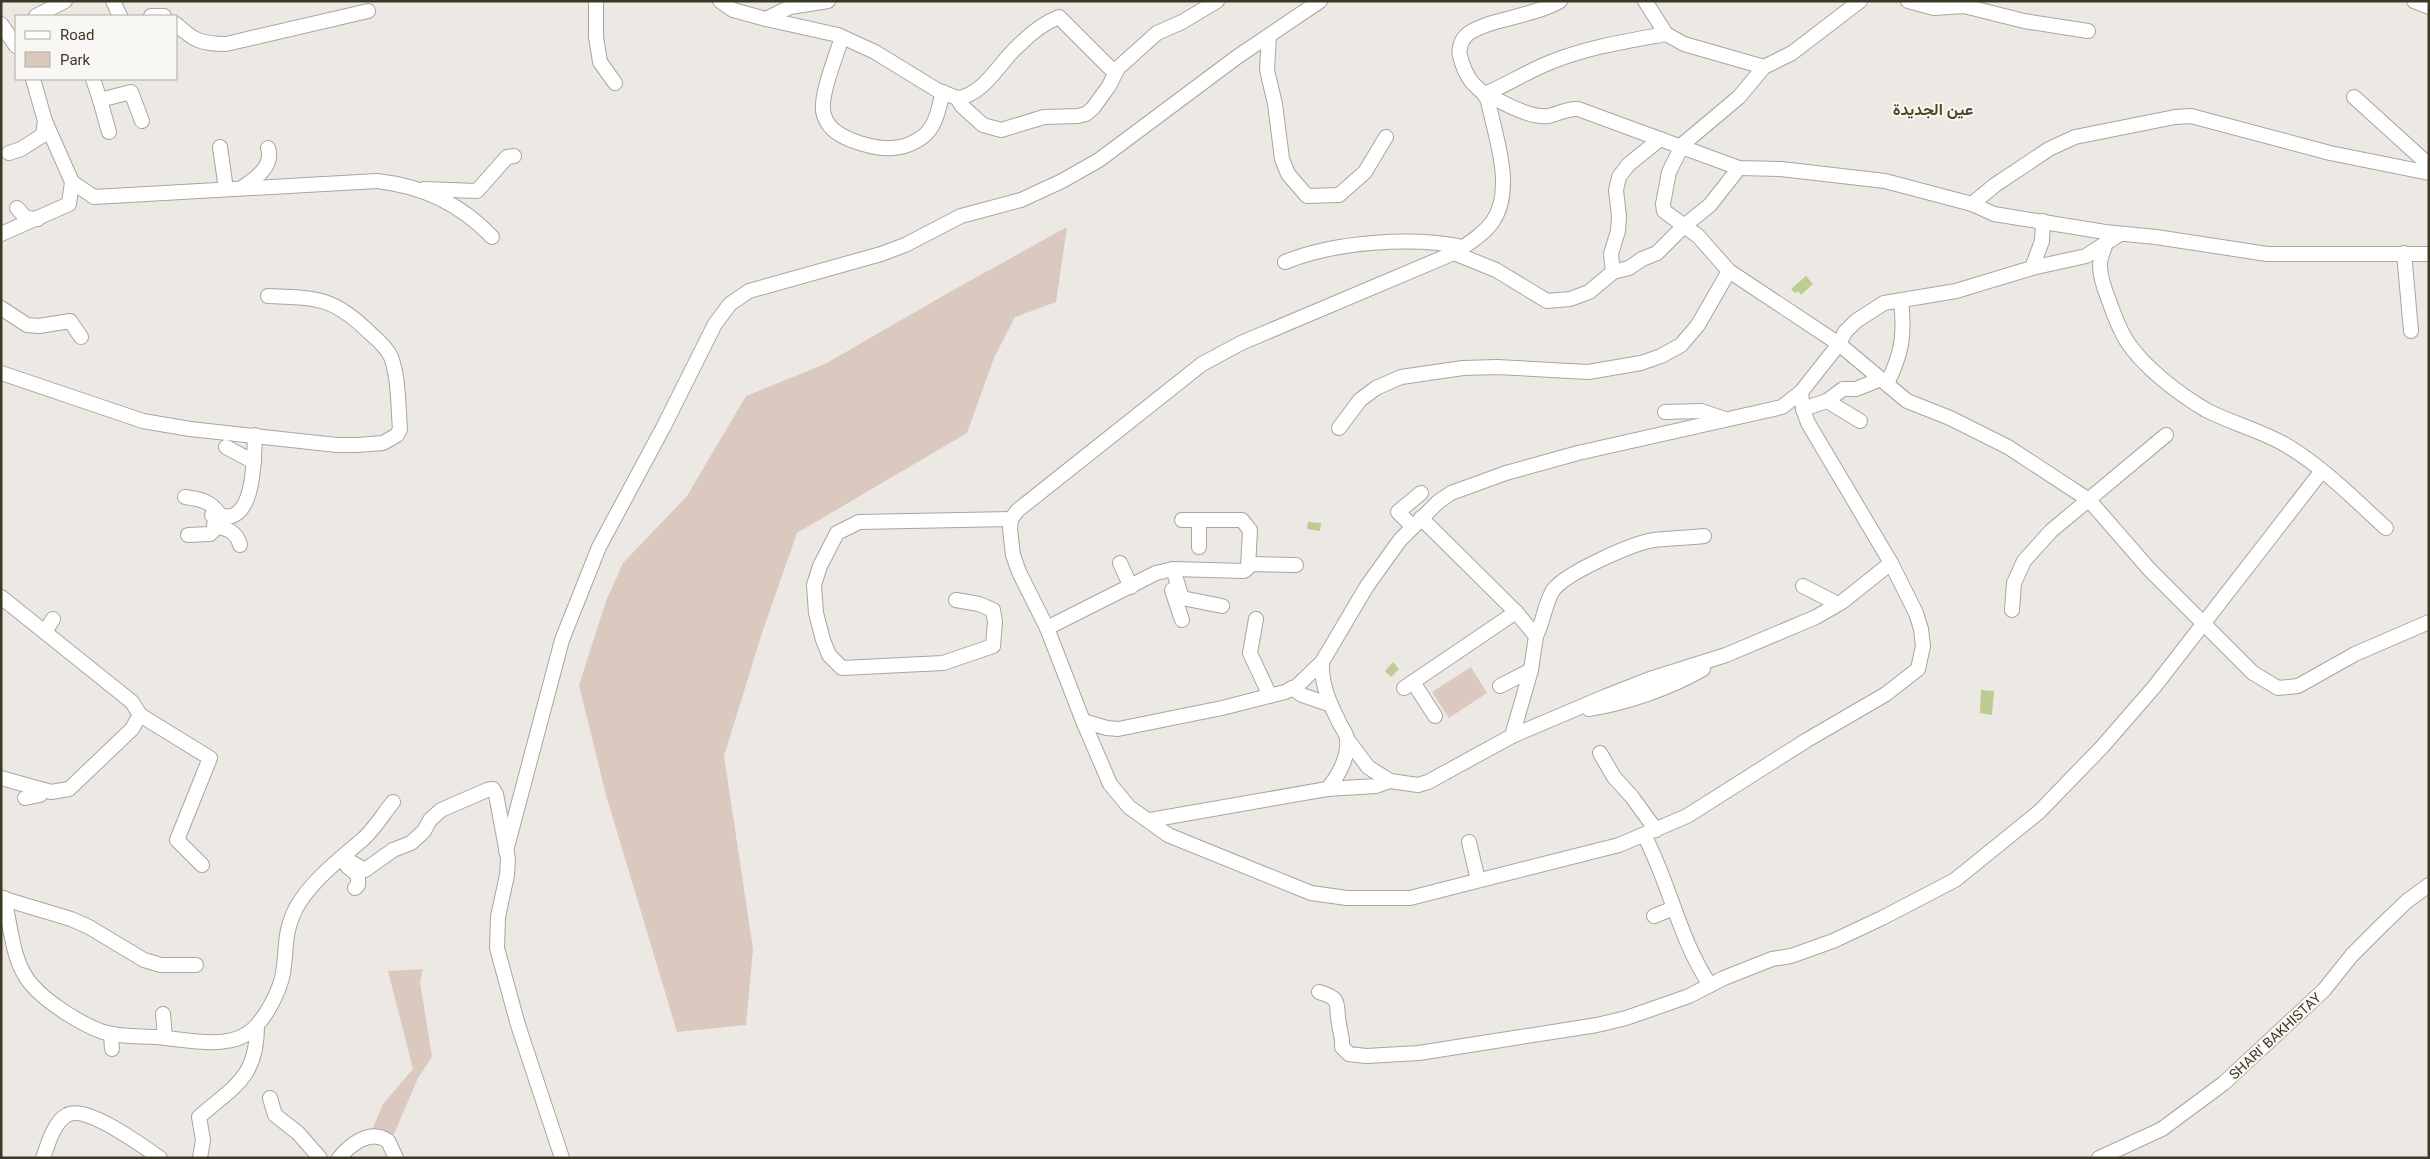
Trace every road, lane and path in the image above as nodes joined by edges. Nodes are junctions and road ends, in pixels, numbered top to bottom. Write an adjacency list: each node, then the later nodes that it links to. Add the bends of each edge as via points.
1 (65, 1): 15 (street)
2 (113, 1): 16 (street)
3 (596, 1): 29 (street, via 600,62)
4 (720, 1): 17 (street, via 734,10)
5 (828, 1): 17 (street, via 790,6)
6 (1217, 1): 26 (street, via 1157,33)
7 (1320, 1): 22 (street)
8 (1560, 1): 31 (street, via 1470,33 1464,38 1459,54 1463,65 1471,80)
9 (1645, 1): 21 (street)
10 (1860, 1): 25 (street, via 1792,53)
11 (1908, 1): 20 (street, via 1934,8 1964,6 2024,21)
12 (2414, 1): 13 (street)
13 (2429, 8)
14 (368, 11): 18 (street, via 226,44 195,40)
15 (38, 15)
16 (120, 15)
17 (766, 19): 23 (street)
18 (178, 26)
19 (8, 27): 24 (street)
20 (2088, 31)
21 (1666, 34): 25 (street, via 1684,44); 31 (street, via 1594,47 1566,56)
22 (1269, 36): 38 (street, via 1267,70 1282,159 1288,174 1307,196 1339,195 1365,172); 145 (street, via 1214,73 1099,160 1062,181 1021,200 961,216 881,254 749,291 730,304 715,324 599,547 562,640)
23 (842, 37): 30 (street, via 875,52); 30 (street, via 823,105 827,122 840,135 872,148 890,149 907,145 932,127)
24 (15, 44)
25 (1764, 67): 42 (street, via 1739,96 1695,132)
26 (1115, 73): 33 (street, via 1109,86 1086,114 1044,117 1001,130 982,125); 33 (street, via 1059,17 1046,22 1017,46 976,89 965,97)
27 (33, 80): 35 (street)
28 (93, 80): 34 (street)
29 (615, 83)
30 (943, 92): 33 (street)
31 (1485, 94): 39 (street, via 1535,115 1546,116 1578,109); 63 (street, via 1500,159 1500,206 1483,232)
32 (2354, 97): 45 (street)
33 (957, 98)
34 (100, 100): 36 (street, via 131,92); 37 (street)
35 (45, 121): 43 (street, via 43,135); 48 (street)
36 (142, 121)
37 (109, 132)
38 (1386, 137)
39 (1660, 139): 42 (street); 69 (street, via 1628,165 1619,177 1616,190 1618,231 1611,254)
40 (220, 148): 50 (street)
41 (268, 148): 49 (street, via 270,158 267,165)
42 (1681, 148): 46 (street); 58 (street, via 1669,172 1663,204 1667,215)
43 (9, 153)
44 (514, 156): 51 (street, via 507,156 477,191)
45 (2429, 165)
46 (1738, 168): 54 (street, via 1781,169 1885,181); 58 (street, via 1710,205)
47 (2429, 173): 54 (street, via 2330,153 2200,118 2175,116 2075,138 2058,145 1995,185)
48 (72, 182): 52 (street); 53 (street)
49 (242, 188): 50 (street); 51 (street, via 377,181)
50 (226, 189): 52 (street)
51 (419, 190): 61 (street, via 458,207 474,218)
52 (94, 197): 53 (street)
53 (69, 204): 56 (street)
54 (1972, 204): 57 (street, via 1994,214)
55 (17, 208): 56 (street, via 26,218)
56 (38, 218): 59 (street)
57 (2043, 221): 60 (street); 67 (street, via 2042,241)
58 (1684, 226): 68 (street, via 1698,236); 69 (street, via 1657,253 1629,268)
59 (1, 234)
60 (2120, 234): 62 (street); 64 (street, via 2267,254)
61 (492, 238)
62 (2106, 243): 67 (street, via 2086,256); 89 (street, via 2100,265 2114,315 2127,341 2156,373 2205,409 2278,440)
63 (1459, 250): 66 (street, via 1445,243 1385,243 1334,249); 69 (street, via 1547,301 1570,300 1589,292); 94 (street, via 1241,343 1202,364 1018,510)
64 (2404, 253): 65 (street); 73 (street)
65 (2429, 254)
66 (1285, 262)
67 (2032, 268): 71 (street, via 1956,291)
68 (1729, 271): 75 (street); 84 (street, via 1698,325 1681,344 1661,356 1641,363 1588,372 1497,367 1401,377 1376,388 1360,400)
69 (1613, 272)
70 (268, 296): 85 (street, via 314,298 328,302 357,321 384,346 394,368 400,429 390,440 371,445 337,445)
71 (1901, 301): 75 (street, via 1884,303 1872,310 1845,332); 77 (street, via 1903,337 1899,354)
72 (1, 308): 74 (street, via 27,325 70,321)
73 (2411, 331)
74 (81, 337)
75 (1839, 344): 77 (street); 78 (street)
76 (1, 374): 85 (street, via 143,421)
77 (1884, 382): 79 (street, via 1843,390); 92 (street, via 1906,400 2008,447)
78 (1800, 392): 80 (street); 82 (street, via 1782,407)
79 (1827, 401): 80 (street); 83 (street)
80 (1803, 409): 106 (street, via 1808,423)
81 (1664, 412): 82 (street, via 1701,411)
82 (1725, 419): 97 (street, via 1578,453 1470,485 1450,492)
83 (1860, 420)
84 (1339, 428)
85 (255, 435): 88 (street)
86 (2166, 435): 92 (street)
87 (226, 447): 88 (street)
88 (254, 462): 93 (street, via 246,502 240,511)
89 (2321, 472): 98 (street); 120 (street)
90 (1421, 493): 97 (street, via 1398,512)
91 (184, 497): 93 (street, via 203,499 216,509)
92 (2089, 500): 114 (street, via 2051,531 2024,561 2014,583); 120 (street, via 2149,569)
93 (216, 518): 99 (street, via 210,534); 101 (street, via 235,534)
94 (1011, 519): 111 (street, via 859,522 837,533 814,584 816,613 823,640 829,655 842,668 943,663 993,646 993,610); 121 (street, via 1013,555)
95 (1182, 520): 96 (street)
96 (1199, 520): 102 (street); 104 (street, via 1242,520 1250,530)
97 (1417, 523): 115 (street); 124 (street, via 1400,540 1367,586)
98 (2386, 528)
99 (188, 535)
100 (1704, 536): 123 (street, via 1652,540 1590,564 1554,590)
101 (240, 545)
102 (1199, 547)
103 (1120, 563): 109 (street)
104 (1249, 564): 105 (street); 107 (street, via 1244,571)
105 (1296, 564)
106 (1891, 564): 112 (street); 143 (street, via 1922,629 1923,646 1918,669 1886,694 1800,744 1709,804)
107 (1169, 570): 109 (street); 113 (street, via 1182,598); 118 (street)
108 (1803, 586): 112 (street)
109 (1131, 587): 121 (street)
110 (1, 597): 122 (street)
111 (956, 600)
112 (1838, 604): 133 (street, via 1816,617 1726,655 1650,679)
113 (1222, 606)
114 (2012, 610)
115 (1516, 612): 123 (street); 131 (street, via 1408,685)
116 (53, 619): 122 (street)
117 (1256, 619): 128 (street, via 1250,654)
118 (1182, 620)
119 (2429, 622): 120 (street, via 2355,654 2298,686 2278,688 2253,673)
120 (2203, 624): 155 (street, via 2102,747 2038,812 1955,880 1833,941 1772,959)
121 (1047, 628): 132 (street)
122 (45, 632): 130 (street, via 132,702)
123 (1536, 636): 125 (street)
124 (1322, 662): 127 (street); 129 (street, via 1322,678)
125 (1531, 670): 126 (street); 133 (street)
126 (1500, 686)
127 (1292, 688): 128 (street); 129 (street)
128 (1270, 696): 132 (street, via 1118,729)
129 (1331, 705): 134 (street)
130 (140, 714): 138 (street, via 137,723 75,786 61,791); 147 (street, via 210,758 177,840)
131 (1435, 716)
132 (1083, 721): 142 (street, via 1110,784 1129,807)
133 (1512, 736): 137 (street, via 1428,782 1418,785)
134 (1348, 739): 137 (street, via 1368,767); 139 (street, via 1343,764)
135 (1600, 753): 143 (street, via 1614,777 1632,797)
136 (1, 778): 138 (street)
137 (1390, 781): 139 (street, via 1376,786)
138 (44, 790): 140 (street, via 40,795)
139 (1327, 790): 142 (street)
140 (25, 798)
141 (393, 802): 146 (street, via 362,840)
142 (1150, 820): 148 (street, via 1168,834 1311,893 1329,897 1410,898)
143 (1650, 833): 148 (street, via 1619,846); 152 (street)
144 (1469, 842): 148 (street)
145 (506, 851): 146 (street, via 496,794 487,790 440,810 411,843 393,850 364,870); 170 (street, via 507,875 498,917 497,948 518,1025)
146 (340, 859): 150 (street, via 358,875); 158 (street, via 297,906 286,932 282,977)
147 (202, 865)
148 (1478, 880)
149 (2429, 885): 171 (street, SHARI' BAKHISTAY, via 2382,925 2324,990 2224,1083 2162,1129)
150 (355, 888)
151 (3, 898): 154 (street, via 71,919 144,960 161,965); 159 (street, via 19,961 32,985 75,1018)
152 (1674, 908): 153 (street); 155 (street, via 1697,966)
153 (1654, 916)
154 (196, 965)
155 (1710, 985): 156 (street, via 1666,1005 1597,1025 1477,1046 1366,1056 1349,1054 1342,1047 1343,1033 1336,1001 1333,996)
156 (1319, 992)
157 (162, 1014): 160 (street)
158 (257, 1026): 160 (street, via 228,1040); 165 (street, via 254,1059 240,1081 199,1117 203,1140)
159 (111, 1034): 160 (street); 161 (street)
160 (165, 1038)
161 (112, 1049)
162 (270, 1098): 167 (street, via 275,1115 298,1133)
163 (43, 1158): 164 (street, via 55,1129 66,1115 73,1113 86,1115 117,1130)
164 (160, 1158)
165 (200, 1158): 166 (street)
166 (206, 1158)
167 (320, 1158)
168 (338, 1158): 169 (street, via 359,1140 372,1137 388,1141)
169 (396, 1158)
170 (562, 1158)
171 (2099, 1158)

